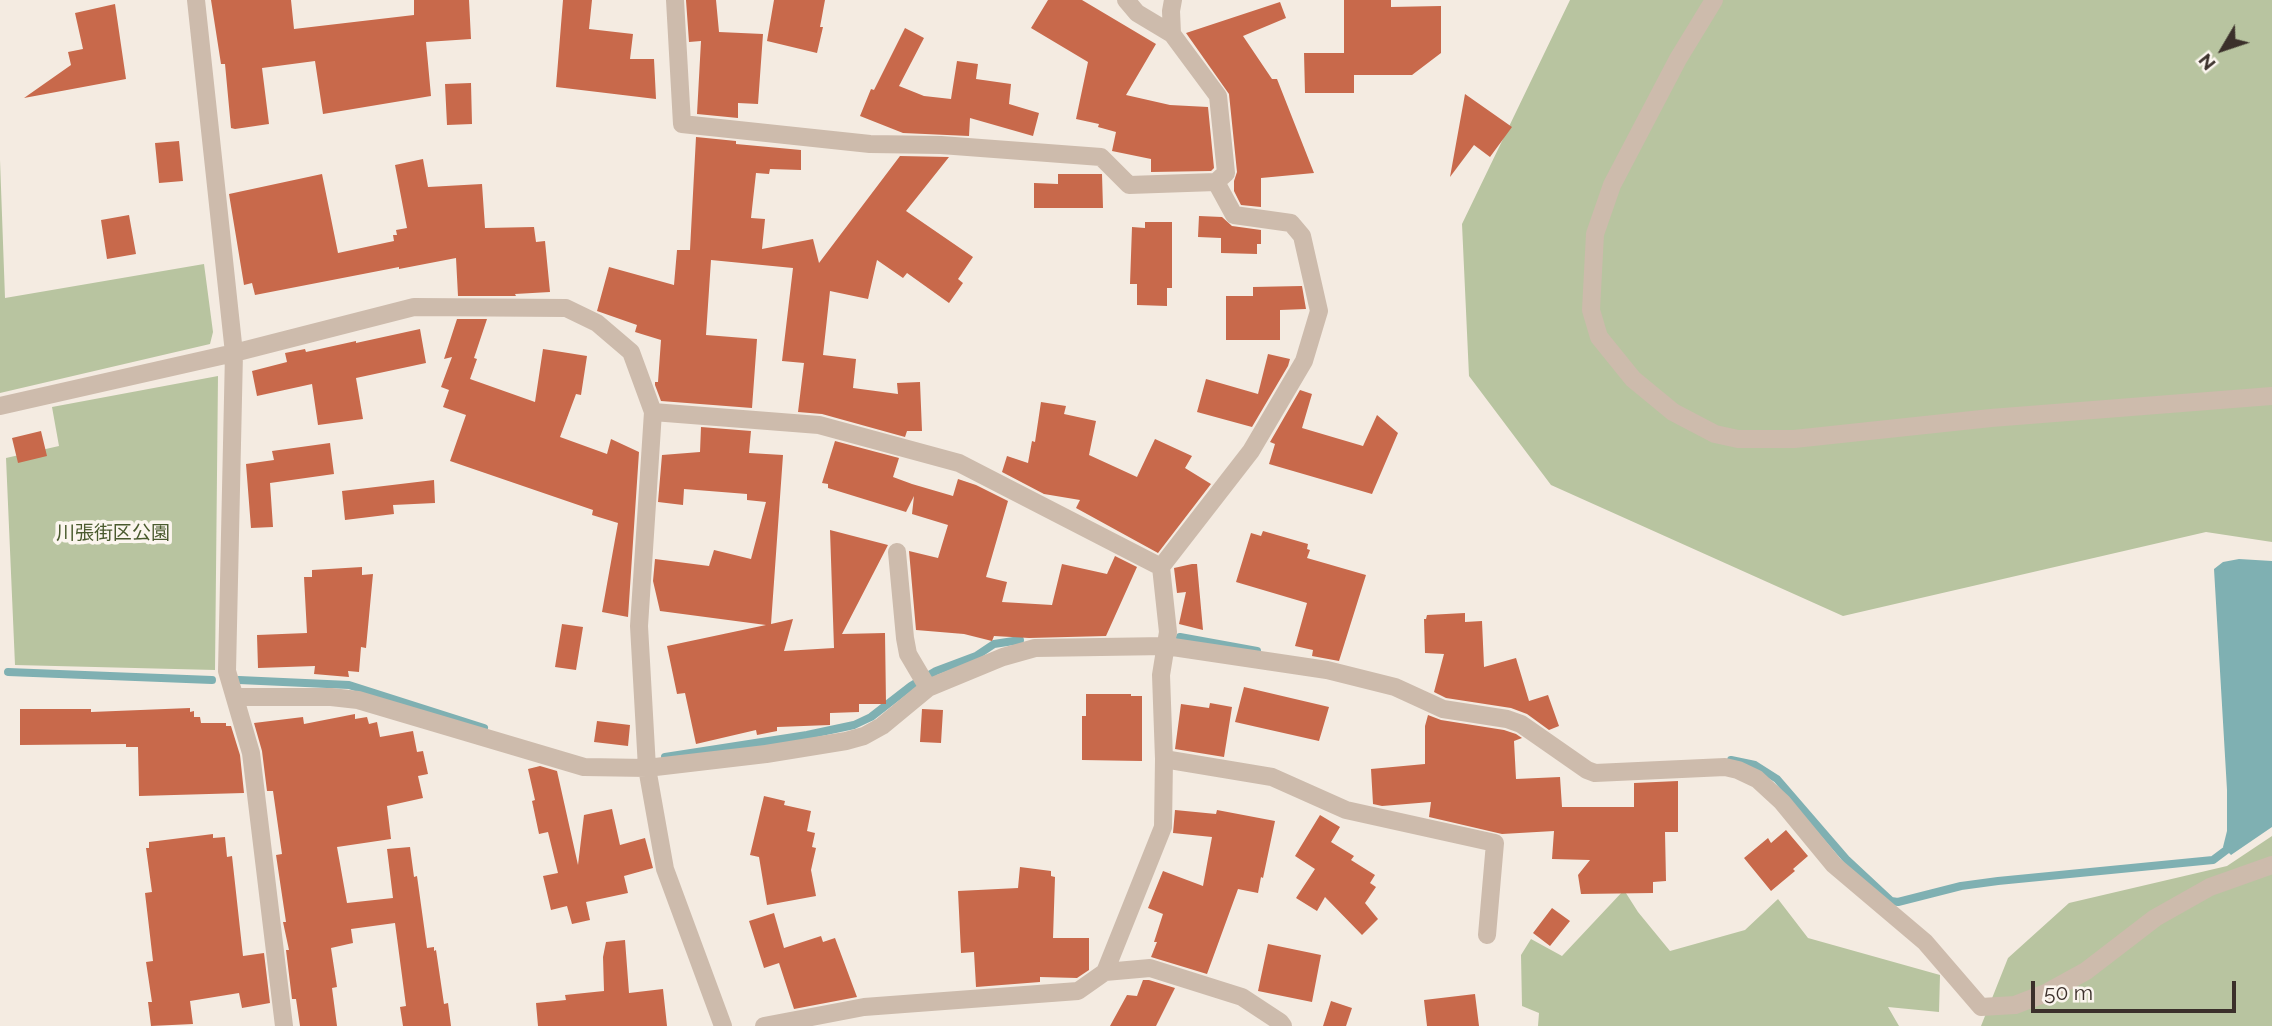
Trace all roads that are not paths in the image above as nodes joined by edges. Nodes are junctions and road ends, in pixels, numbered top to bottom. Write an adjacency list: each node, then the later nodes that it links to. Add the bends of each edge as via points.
1 (195, 0): 8 (street)
2 (675, 0): 7 (street, via 682,124 870,144 1101,157 1129,185)
3 (1126, 0): 6 (street, via 1137,13)
4 (1173, 0): 6 (street)
5 (1714, 0): 9 (street, via 1612,185 1595,234 1591,310 1599,337 1633,379 1673,412 1715,434 1738,439 1794,439)
6 (1172, 34): 7 (street, via 1218,96 1226,173)
7 (1216, 182): 13 (street, via 1234,215 1291,223 1302,236 1319,311 1304,361 1251,452)
8 (234, 353): 10 (street); 11 (street, via 414,307 566,308 597,323 631,352); 16 (street, via 227,671)
9 (2272, 396)
10 (0, 406)
11 (653, 412): 13 (street, via 819,425 959,463); 18 (street, via 639,626)
12 (897, 552): 15 (street, via 908,654)
13 (1161, 567): 14 (street)
14 (1166, 646): 15 (street, via 1035,648); 17 (street, via 1161,675); 19 (street, via 1327,670 1395,687 1443,709 1507,719 1595,774 1738,770 1771,791 1821,851 1925,942 1980,1007 2015,1005 2046,993 2199,893)
15 (924, 681): 18 (street, via 882,726 864,736)
16 (235, 697): 18 (street, via 358,700 584,767); 23 (street, via 251,753)
17 (1164, 759): 20 (street, via 1272,777 1346,810 1495,843); 21 (street, via 1163,827)
18 (647, 768): 24 (street, via 665,869)
19 (2272, 865)
20 (1487, 935)
21 (1105, 972): 22 (street, via 1078,991 864,1007); 26 (street, via 1150,968 1242,997)
22 (802, 1022): 25 (street)
23 (284, 1026)
24 (723, 1026)
25 (764, 1026)
26 (1283, 1026)

